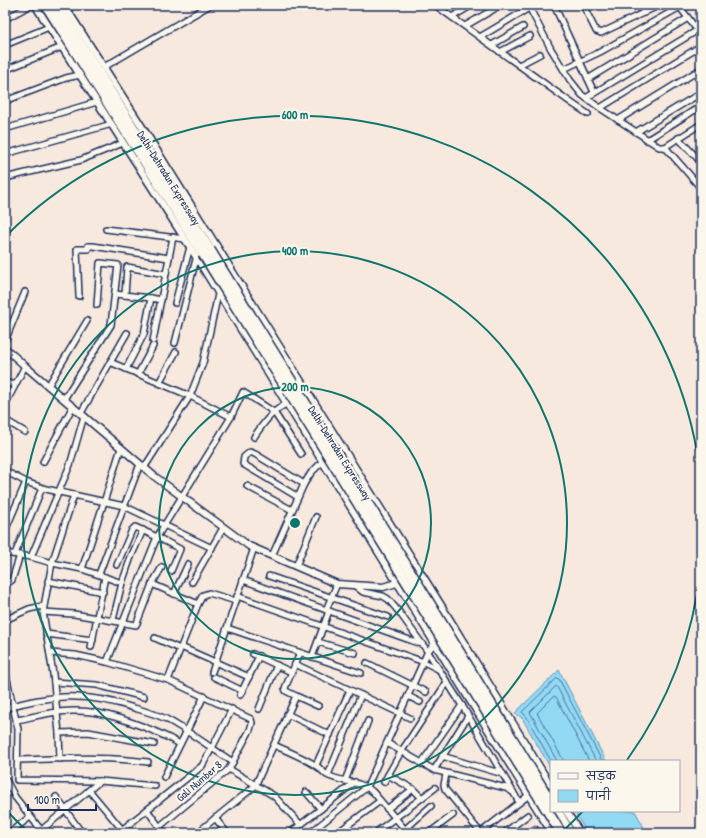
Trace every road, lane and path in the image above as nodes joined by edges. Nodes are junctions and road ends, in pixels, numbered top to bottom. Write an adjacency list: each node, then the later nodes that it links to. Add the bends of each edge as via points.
1 (31, 5): 19 (street)
2 (35, 5): 21 (street)
3 (46, 5): 37 (highway, Delhi-Dehradun Expressway)
4 (56, 5): 37 (highway, Delhi-Dehradun Expressway)
5 (64, 5): 37 (street)
6 (210, 5): 37 (street)
7 (435, 5): 17 (street)
8 (472, 5): 17 (street)
9 (501, 5): 20 (street)
10 (554, 5): 32 (street)
11 (583, 5): 16 (street, via 599,33)
12 (640, 5): 16 (street)
13 (660, 5): 16 (street)
14 (529, 6): 25 (street); 35 (street)
15 (679, 6): 18 (street); 32 (street)
16 (644, 12)
17 (452, 17): 20 (street)
18 (688, 18): 23 (street); 40 (street)
19 (5, 19)
20 (465, 26): 25 (street)
21 (49, 27): 26 (street); 29 (street)
22 (523, 27): 27 (street)
23 (699, 32): 42 (street)
24 (530, 36): 30 (street)
25 (480, 37): 27 (street)
26 (5, 45)
27 (492, 45): 30 (street)
28 (701, 46): 49 (street)
29 (62, 47): 36 (street); 39 (street)
30 (500, 52): 33 (street)
31 (540, 54): 33 (street)
32 (580, 62): 35 (street); 40 (street)
33 (519, 65): 50 (street)
34 (701, 68): 38 (street)
35 (564, 69): 44 (street)
36 (5, 70)
37 (102, 72): 45 (highway, Delhi-Dehradun Expressway); 68 (highway, Delhi-Dehradun Expressway)
38 (695, 73): 41 (street); 51 (street)
39 (80, 75): 46 (street); 47 (street)
40 (588, 79): 42 (street)
41 (701, 83)
42 (594, 92): 44 (street)
43 (701, 92): 55 (street)
44 (586, 98): 49 (street)
45 (120, 99): 68 (highway, Delhi-Dehradun Expressway); 141 (street)
46 (5, 101)
47 (97, 102): 52 (street); 54 (street)
48 (701, 106): 57 (street)
49 (600, 108): 51 (street)
50 (588, 114)
51 (618, 120): 55 (street)
52 (112, 124): 58 (street); 60 (street)
53 (700, 125): 56 (street)
54 (5, 129)
55 (636, 132): 57 (street)
56 (678, 138): 59 (street); 61 (street)
57 (647, 140): 59 (street, via 659,147)
58 (123, 143): 62 (street, via 81,160); 66 (street)
59 (665, 146): 63 (street)
60 (5, 154)
61 (701, 162)
62 (5, 178)
63 (701, 188)
64 (106, 229): 65 (street)
65 (173, 237): 66 (street); 69 (street)
66 (184, 239): 67 (street)
67 (190, 247): 68 (street); 78 (street)
68 (203, 254): 73 (street); 83 (street); 260 (highway, Delhi-Dehradun Expressway, bridge, via 417,583); 294 (highway, Delhi-Dehradun Expressway, bridge)
69 (169, 258): 70 (street); 75 (street, via 93,246 88,246 88,249 77,249)
70 (166, 274): 74 (street, via 127,267); 77 (street)
71 (26, 292): 82 (street)
72 (115, 294): 74 (street); 79 (street, via 118,265 100,263); 95 (street, via 111,325)
73 (218, 294): 94 (street, via 201,371); 96 (street)
74 (125, 295): 76 (street)
75 (79, 296)
76 (152, 298): 77 (street); 88 (street, via 144,334)
77 (161, 300): 89 (street, via 153,344)
78 (175, 303)
79 (97, 305)
80 (87, 321): 93 (street)
81 (127, 333): 86 (street)
82 (5, 341)
83 (175, 343)
84 (5, 348): 87 (street)
85 (176, 352): 91 (street)
86 (110, 362): 88 (street); 100 (street)
87 (25, 366): 92 (street); 93 (street)
88 (126, 369): 89 (street)
89 (138, 374): 91 (street)
90 (5, 382): 92 (street)
91 (159, 383): 94 (street)
92 (15, 385): 97 (street)
93 (48, 386): 95 (street)
94 (190, 396): 101 (street); 109 (street)
95 (64, 399): 98 (street)
96 (286, 404): 99 (street); 108 (street)
97 (5, 405)
98 (73, 406): 100 (street); 107 (street)
99 (276, 410): 101 (street, via 243,392); 104 (street); 106 (street)
100 (82, 414): 105 (street); 115 (street, via 70,466)
101 (231, 417): 117 (street)
102 (5, 420): 103 (street)
103 (25, 432)
104 (254, 437)
105 (121, 448): 109 (street); 119 (street)
106 (301, 454)
107 (43, 462)
108 (321, 463): 112 (street); 151 (street)
109 (142, 466): 117 (street); 120 (street)
110 (5, 471): 111 (street)
111 (26, 482): 114 (street); 126 (street)
112 (304, 484): 118 (street); 118 (street, via 255,454 250,452 244,457 243,464)
113 (247, 486): 121 (street)
114 (42, 488): 115 (street); 131 (street)
115 (59, 493): 116 (street); 133 (street)
116 (74, 495): 119 (street); 134 (street)
117 (182, 497): 123 (street); 124 (street)
118 (298, 497): 121 (street)
119 (104, 502): 120 (street); 139 (street)
120 (124, 506): 123 (street); 142 (street)
121 (292, 510): 132 (street)
122 (316, 517): 137 (street)
123 (164, 525): 127 (street); 128 (street)
124 (223, 528): 128 (street); 129 (street)
125 (144, 530): 127 (street); 136 (street, via 134,528); 148 (street)
126 (5, 531)
127 (157, 537): 140 (street, via 181,550); 165 (street)
128 (212, 548): 147 (street)
129 (254, 548): 132 (street); 145 (street)
130 (5, 553): 131 (street)
131 (18, 555): 133 (street); 152 (street, via 12,580)
132 (272, 556): 137 (street)
133 (31, 557): 134 (street)
134 (52, 563): 139 (street); 146 (street)
135 (188, 564): 155 (street)
136 (117, 566)
137 (296, 566): 150 (street)
138 (162, 567): 149 (street)
139 (82, 569): 142 (street)
140 (171, 571)
141 (420, 573): 151 (street); 248 (street)
142 (99, 574): 144 (street)
143 (269, 576): 157 (street)
144 (105, 577): 148 (street); 154 (street)
145 (243, 580): 156 (street); 160 (street)
146 (48, 581): 154 (street); 159 (street)
147 (192, 582)
148 (122, 583): 164 (street)
149 (152, 584): 155 (street); 165 (street, via 137,624)
150 (337, 584): 153 (street); 157 (street)
151 (395, 584): 153 (street, via 383,587); 175 (street)
152 (5, 585)
153 (353, 585): 172 (street, via 363,592 383,596 388,600)
154 (103, 592): 162 (street)
155 (174, 594): 158 (street)
156 (237, 598): 158 (street, via 206,593); 166 (street); 167 (street)
157 (330, 598): 160 (street); 161 (street)
158 (198, 604): 174 (street)
159 (43, 609): 162 (street); 163 (street, via 29,609); 168 (street)
160 (327, 610): 166 (street); 172 (street)
161 (388, 617)
162 (98, 618): 164 (street); 170 (street)
163 (5, 620)
164 (113, 620): 165 (street)
165 (123, 623): 183 (street)
166 (323, 626): 171 (street); 184 (street)
167 (227, 628): 177 (street); 182 (street)
168 (46, 634): 170 (street); 176 (street)
169 (154, 638): 174 (street)
170 (92, 640): 173 (street)
171 (318, 642): 178 (street); 181 (street)
172 (422, 644): 175 (street)
173 (91, 647)
174 (181, 648): 182 (street); 193 (street)
175 (430, 648): 184 (street); 189 (street); 259 (street)
176 (50, 653): 183 (street); 194 (street)
177 (300, 653): 181 (street); 185 (street)
178 (355, 653)
179 (253, 654): 180 (street)
180 (259, 656): 187 (street); 192 (street)
181 (312, 657): 191 (street)
182 (216, 661): 192 (street); 192 (street, via 213,675 242,693)
183 (107, 662): 193 (street)
184 (424, 662): 189 (street); 196 (street)
185 (295, 664): 190 (street); 197 (street)
186 (367, 664): 196 (street)
187 (277, 666): 190 (street); 211 (street)
188 (5, 670): 207 (street)
189 (439, 670): 195 (street)
190 (291, 672): 201 (street, via 285,689)
191 (361, 673)
192 (249, 677)
193 (168, 680): 200 (street)
194 (54, 682): 203 (street); 204 (street, via 97,685)
195 (447, 682): 206 (street); 227 (street)
196 (413, 685): 198 (street); 202 (street)
197 (350, 690): 199 (street); 221 (street)
198 (426, 692)
199 (361, 695): 214 (street); 239 (street)
200 (204, 696): 210 (street); 219 (street)
201 (296, 696): 208 (street); 213 (street)
202 (408, 696): 205 (street); 214 (street)
203 (55, 697): 207 (street); 212 (street); 219 (street, via 82,696 114,702 156,715)
204 (144, 697)
205 (420, 702)
206 (462, 705): 215 (street); 233 (street)
207 (13, 706): 209 (street); 217 (street)
208 (318, 706)
209 (5, 708)
210 (232, 709): 226 (street); 232 (street, Gali Number 8, via 252,721)
211 (259, 709)
212 (56, 712): 217 (street); 220 (street); 224 (street, via 98,712 157,732)
213 (287, 714): 221 (street); 225 (street)
214 (400, 714): 216 (street); 222 (street)
215 (468, 716): 228 (street); 238 (street)
216 (410, 718)
217 (17, 720): 230 (street)
218 (368, 721): 245 (street)
219 (186, 731): 224 (street); 226 (street)
220 (59, 733): 223 (street, via 88,732); 229 (street)
221 (330, 735): 234 (street)
222 (387, 743): 227 (street); 251 (street)
223 (154, 744)
224 (180, 744): 241 (street)
225 (274, 745): 234 (street); 250 (street)
226 (212, 748): 232 (street); 265 (street, via 202,766)
227 (401, 752): 233 (street); 240 (street)
228 (442, 756): 236 (street); 238 (street)
229 (60, 759): 230 (street); 231 (street, via 96,758)
230 (18, 760): 243 (street)
231 (148, 762)
232 (233, 762): 235 (street, Gali Number 8)
233 (421, 764): 236 (street)
234 (316, 765): 239 (street)
235 (229, 769): 250 (street); 275 (street, Gali Number 8)
236 (434, 770): 237 (street)
237 (446, 774): 256 (street, via 506,788); 289 (street, via 445,789)
238 (503, 774): 256 (street)
239 (328, 775): 245 (street)
240 (388, 775): 247 (street); 253 (street)
241 (164, 777)
242 (6, 780): 243 (street); 271 (street, via 12,793)
243 (17, 780): 244 (street)
244 (100, 780): 249 (street); 254 (street)
245 (345, 781): 246 (street)
246 (355, 782): 251 (street); 263 (street)
247 (384, 782)
248 (550, 784)
249 (155, 786)
250 (255, 786): 272 (street); 274 (street, via 274,796)
251 (367, 787): 261 (street); 285 (street)
252 (435, 788): 258 (street)
253 (413, 789): 258 (street); 264 (street)
254 (89, 790): 266 (street); 277 (street)
255 (306, 792): 263 (street)
256 (513, 792): 259 (street)
257 (56, 797): 266 (street)
258 (422, 798): 273 (street)
259 (523, 799): 289 (street); 293 (street)
260 (550, 800)
261 (380, 801): 264 (street); 286 (street)
262 (431, 806): 278 (street)
263 (321, 809): 274 (street)
264 (387, 809): 273 (street)
265 (147, 810): 275 (street); 277 (street)
266 (65, 811): 276 (street); 280 (street)
267 (558, 812): 295 (highway)
268 (567, 812): 296 (street)
269 (453, 815): 288 (street)
270 (528, 815): 290 (street)
271 (30, 817): 276 (street); 279 (street)
272 (215, 818): 282 (street); 283 (street)
273 (395, 818): 278 (street); 287 (street)
274 (301, 825): 284 (street)
275 (160, 827): 281 (street)
276 (40, 832)
277 (122, 832)
278 (404, 832)
279 (10, 833)
280 (82, 833)
281 (164, 833)
282 (196, 833)
283 (227, 833)
284 (290, 833)
285 (310, 833)
286 (338, 833)
287 (375, 833)
288 (428, 833)
289 (480, 833)
290 (504, 833)
291 (529, 833): 292 (street, via 535,829)
292 (538, 833)
293 (552, 833)
294 (561, 833)
295 (570, 833)
296 (580, 833)

